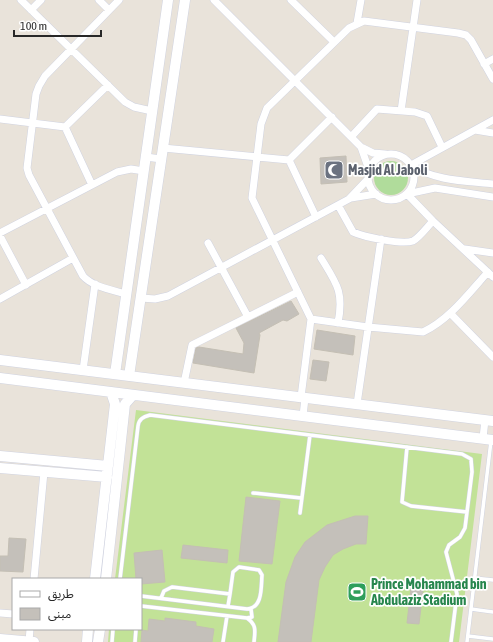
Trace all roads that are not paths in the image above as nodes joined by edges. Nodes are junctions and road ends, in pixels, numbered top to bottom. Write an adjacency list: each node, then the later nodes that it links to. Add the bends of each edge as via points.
1 (22, 0): 11 (street)
2 (41, 0): 11 (street)
3 (99, 0): 12 (street)
4 (118, 0): 12 (street)
5 (168, 0): 22 (street)
6 (185, 0): 34 (street)
7 (214, 0): 20 (street)
8 (291, 0): 15 (street)
9 (361, 0): 13 (street)
10 (417, 0): 14 (street)
11 (31, 10): 16 (street)
12 (109, 10): 16 (street)
13 (358, 23): 14 (street, via 370,21); 15 (street)
14 (413, 27): 18 (street, via 466,35); 23 (street)
15 (334, 42): 20 (street)
16 (72, 49): 21 (street); 27 (street, via 45,76 39,86)
17 (493, 59): 18 (street)
18 (484, 64): 19 (street)
19 (493, 79)
20 (294, 81): 24 (street); 36 (street, via 263,115)
21 (108, 85): 22 (street, via 134,107); 28 (street)
22 (152, 111): 37 (street)
23 (401, 111): 31 (street, via 377,109); 33 (street, via 422,113 427,116)
24 (332, 117): 31 (street); 39 (street)
25 (0, 119): 27 (street)
26 (493, 120): 29 (street)
27 (32, 123): 28 (street); 51 (street, via 27,168)
28 (65, 127): 45 (street)
29 (474, 130): 30 (street); 33 (street)
30 (493, 132)
31 (351, 137): 32 (street)
32 (361, 147): 35 (street, via 373,153); 41 (street)
33 (442, 147): 40 (street)
34 (163, 148): 36 (street); 38 (street)
35 (385, 154): 40 (street, via 400,155); 41 (street, via 378,158)
36 (257, 156): 39 (street); 56 (street, via 252,198)
37 (146, 157): 38 (street); 42 (street)
38 (161, 159): 68 (street)
39 (289, 160): 52 (street)
40 (411, 165): 44 (street, via 423,173 436,177); 47 (street, via 414,180)
41 (369, 170): 43 (street)
42 (144, 171): 45 (street, via 123,170); 67 (street)
43 (368, 180): 46 (street); 49 (street)
44 (493, 184)
45 (92, 185): 51 (street)
46 (376, 194): 47 (street, via 393,200); 49 (street)
47 (407, 194): 48 (street, via 435,188); 53 (street)
48 (493, 197)
49 (349, 199): 50 (street)
50 (338, 205): 52 (street); 55 (street, via 353,232)
51 (47, 209): 54 (street); 60 (street)
52 (316, 217): 56 (street)
53 (433, 221): 55 (street, via 408,242); 58 (street)
54 (0, 235): 65 (street)
55 (382, 239): 74 (street)
56 (272, 240): 62 (street); 66 (street)
57 (208, 243): 62 (street)
58 (464, 249): 59 (street); 63 (street)
59 (493, 254)
60 (73, 258): 64 (street, via 83,276); 65 (street)
61 (321, 258): 73 (street, via 337,286 340,297)
62 (222, 267): 68 (street, via 168,296); 71 (street)
63 (491, 275): 70 (street)
64 (95, 284): 67 (street); 77 (street)
65 (26, 285): 69 (street)
66 (298, 292): 71 (street); 72 (street)
67 (126, 294): 78 (street)
68 (141, 298): 79 (street)
69 (0, 299)
70 (450, 313): 74 (street, via 423,332); 75 (street)
71 (248, 317): 81 (street, via 192,346)
72 (311, 320): 73 (street); 84 (street)
73 (338, 323): 74 (street)
74 (368, 327): 85 (street)
75 (493, 357)
76 (0, 360): 77 (street)
77 (83, 370): 78 (street)
78 (115, 374): 79 (street)
79 (129, 376): 81 (street)
80 (0, 378): 82 (street)
81 (184, 383): 84 (street)
82 (111, 392): 83 (street); 92 (street, via 115,404)
83 (133, 395): 86 (street); 102 (street, via 125,404)
84 (303, 397): 85 (street); 86 (street)
85 (357, 404): 87 (street)
86 (303, 416): 89 (street)
87 (489, 421): 89 (street)
88 (310, 435): 90 (lane); 97 (lane); 103 (lane, via 150,416 141,419 138,426)
89 (489, 439): 104 (lane)
90 (407, 447): 98 (lane, via 462,454 471,459); 98 (lane, via 402,502 411,506)
91 (0, 456): 92 (street)
92 (108, 466): 95 (street)
93 (0, 468): 94 (street)
94 (44, 472): 95 (street); 100 (street)
95 (107, 477): 101 (street)
96 (253, 493): 97 (lane)
97 (301, 498): 99 (lane)
98 (467, 512): 134 (lane, via 462,534 449,545 446,552 457,594)
99 (300, 513)
100 (34, 578)
101 (95, 578)
102 (106, 578)
103 (120, 578)
104 (474, 578): 105 (lane); 112 (lane)
105 (493, 580)
106 (230, 594): 108 (lane, via 172,587 164,591); 110 (lane); 111 (lane, via 235,568 259,570 262,575 260,596)
107 (142, 596): 108 (lane)
108 (161, 598): 110 (lane)
109 (142, 606): 116 (lane)
110 (228, 606): 111 (lane)
111 (251, 608): 117 (lane, via 252,616)
112 (471, 609): 113 (lane); 123 (lane)
113 (493, 612)
114 (0, 613): 115 (street)
115 (12, 614)
116 (227, 616): 117 (lane); 132 (lane)
117 (247, 618): 133 (lane, via 256,628)
118 (30, 630): 126 (street)
119 (88, 630): 128 (street)
120 (100, 630): 129 (street)
121 (113, 630): 130 (lane)
122 (136, 630): 131 (lane)
123 (468, 636): 125 (lane); 135 (lane)
124 (0, 639): 126 (street)
125 (493, 639)
126 (29, 642): 127 (street)
127 (34, 642)
128 (87, 642)
129 (98, 642)
130 (112, 642)
131 (135, 642)
132 (223, 642)
133 (254, 642)
134 (451, 642)
135 (467, 642)

